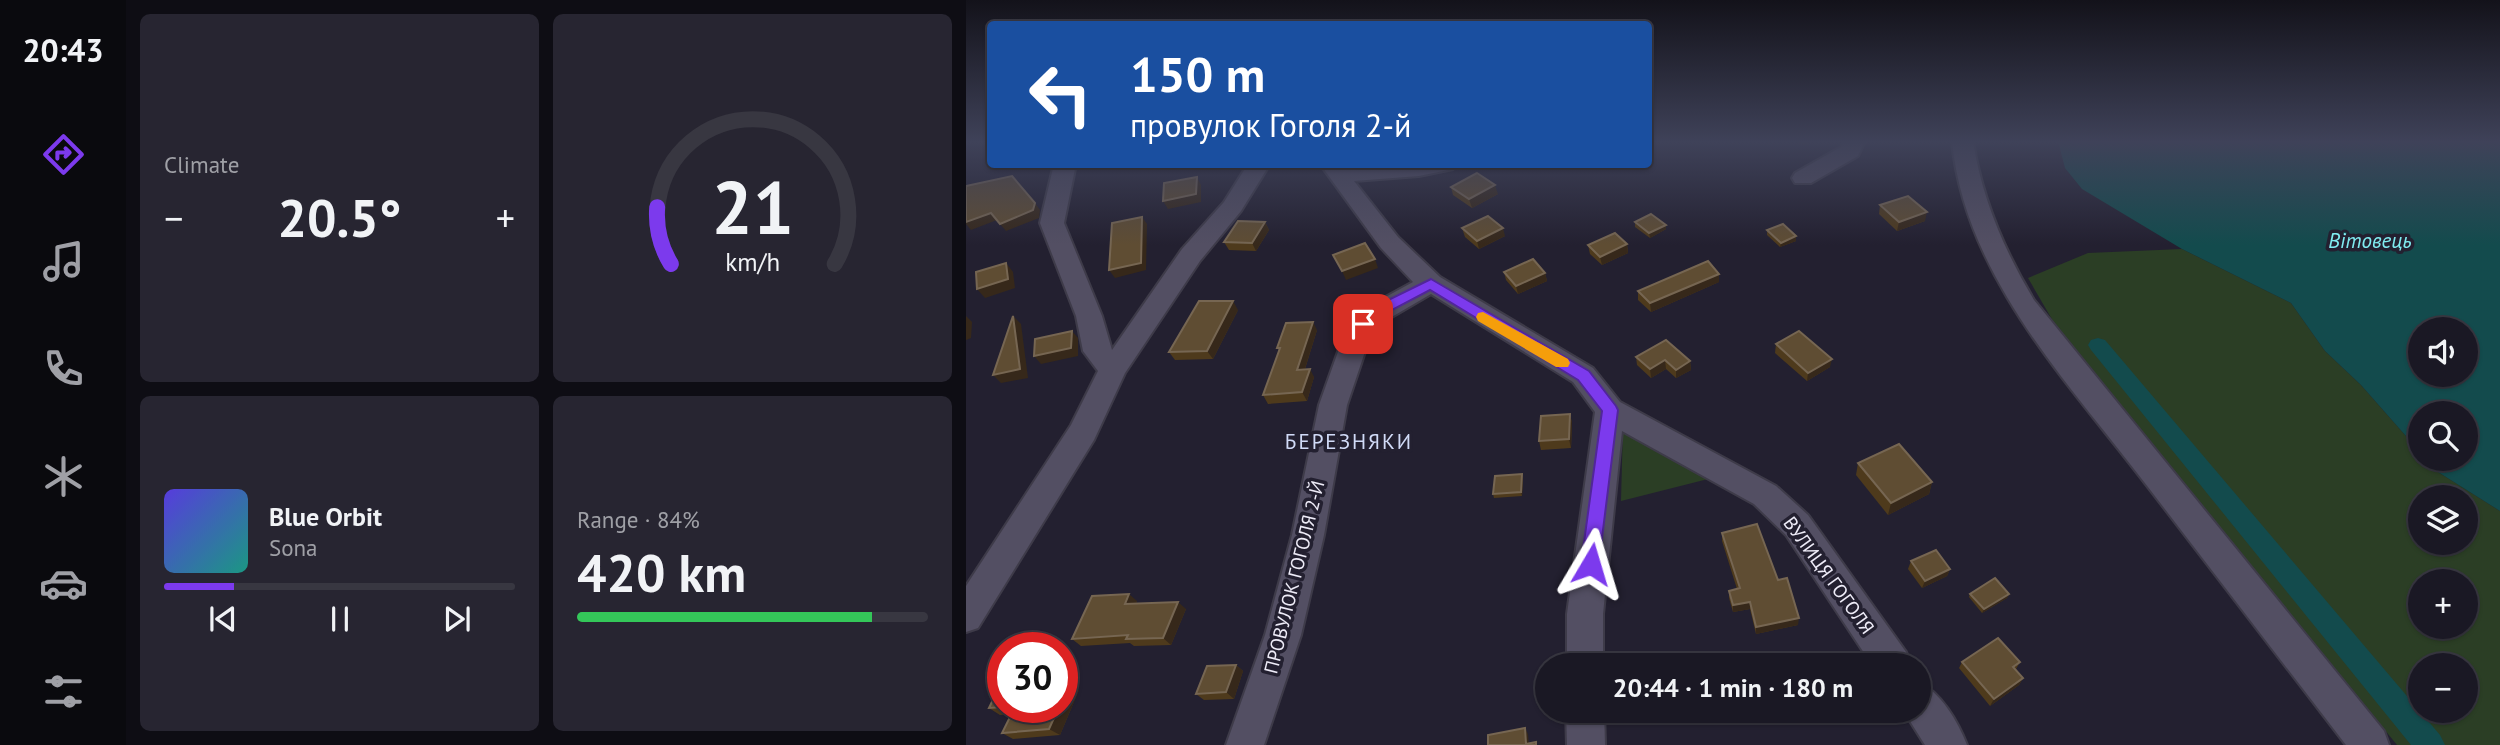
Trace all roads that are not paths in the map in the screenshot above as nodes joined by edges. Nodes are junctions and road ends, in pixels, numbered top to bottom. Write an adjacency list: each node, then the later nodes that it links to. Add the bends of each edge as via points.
1 (1062, 176): 8 (street, via 1052,223 1089,316 1097,351)
2 (1252, 176): 8 (street)
3 (1339, 176): 7 (street, ВУЛИЦЯ ГОГОЛЯ, via 1393,248)
4 (1807, 176): 6 (street)
5 (1967, 176): 18 (street, via 1986,233 2024,306)
6 (1803, 178)
7 (1431, 284): 9 (street, ВУЛИЦЯ ГОГОЛЯ, via 1583,375); 15 (street, ПРОВУЛОК ГОГОЛЯ 2-Й, via 1370,318 1357,335 1334,405 1283,635)
8 (1113, 369): 10 (street, via 1083,432)
9 (1610, 410): 11 (street, via 1585,614); 12 (street, ВУЛИЦЯ ГОГОЛЯ, via 1765,495 1797,525)
10 (966, 616)
11 (1585, 653)
12 (1885, 653)
13 (1931, 720): 17 (street)
14 (1586, 723): 16 (street)
15 (1245, 745)
16 (1586, 745)
17 (1948, 745)
18 (2371, 745)

